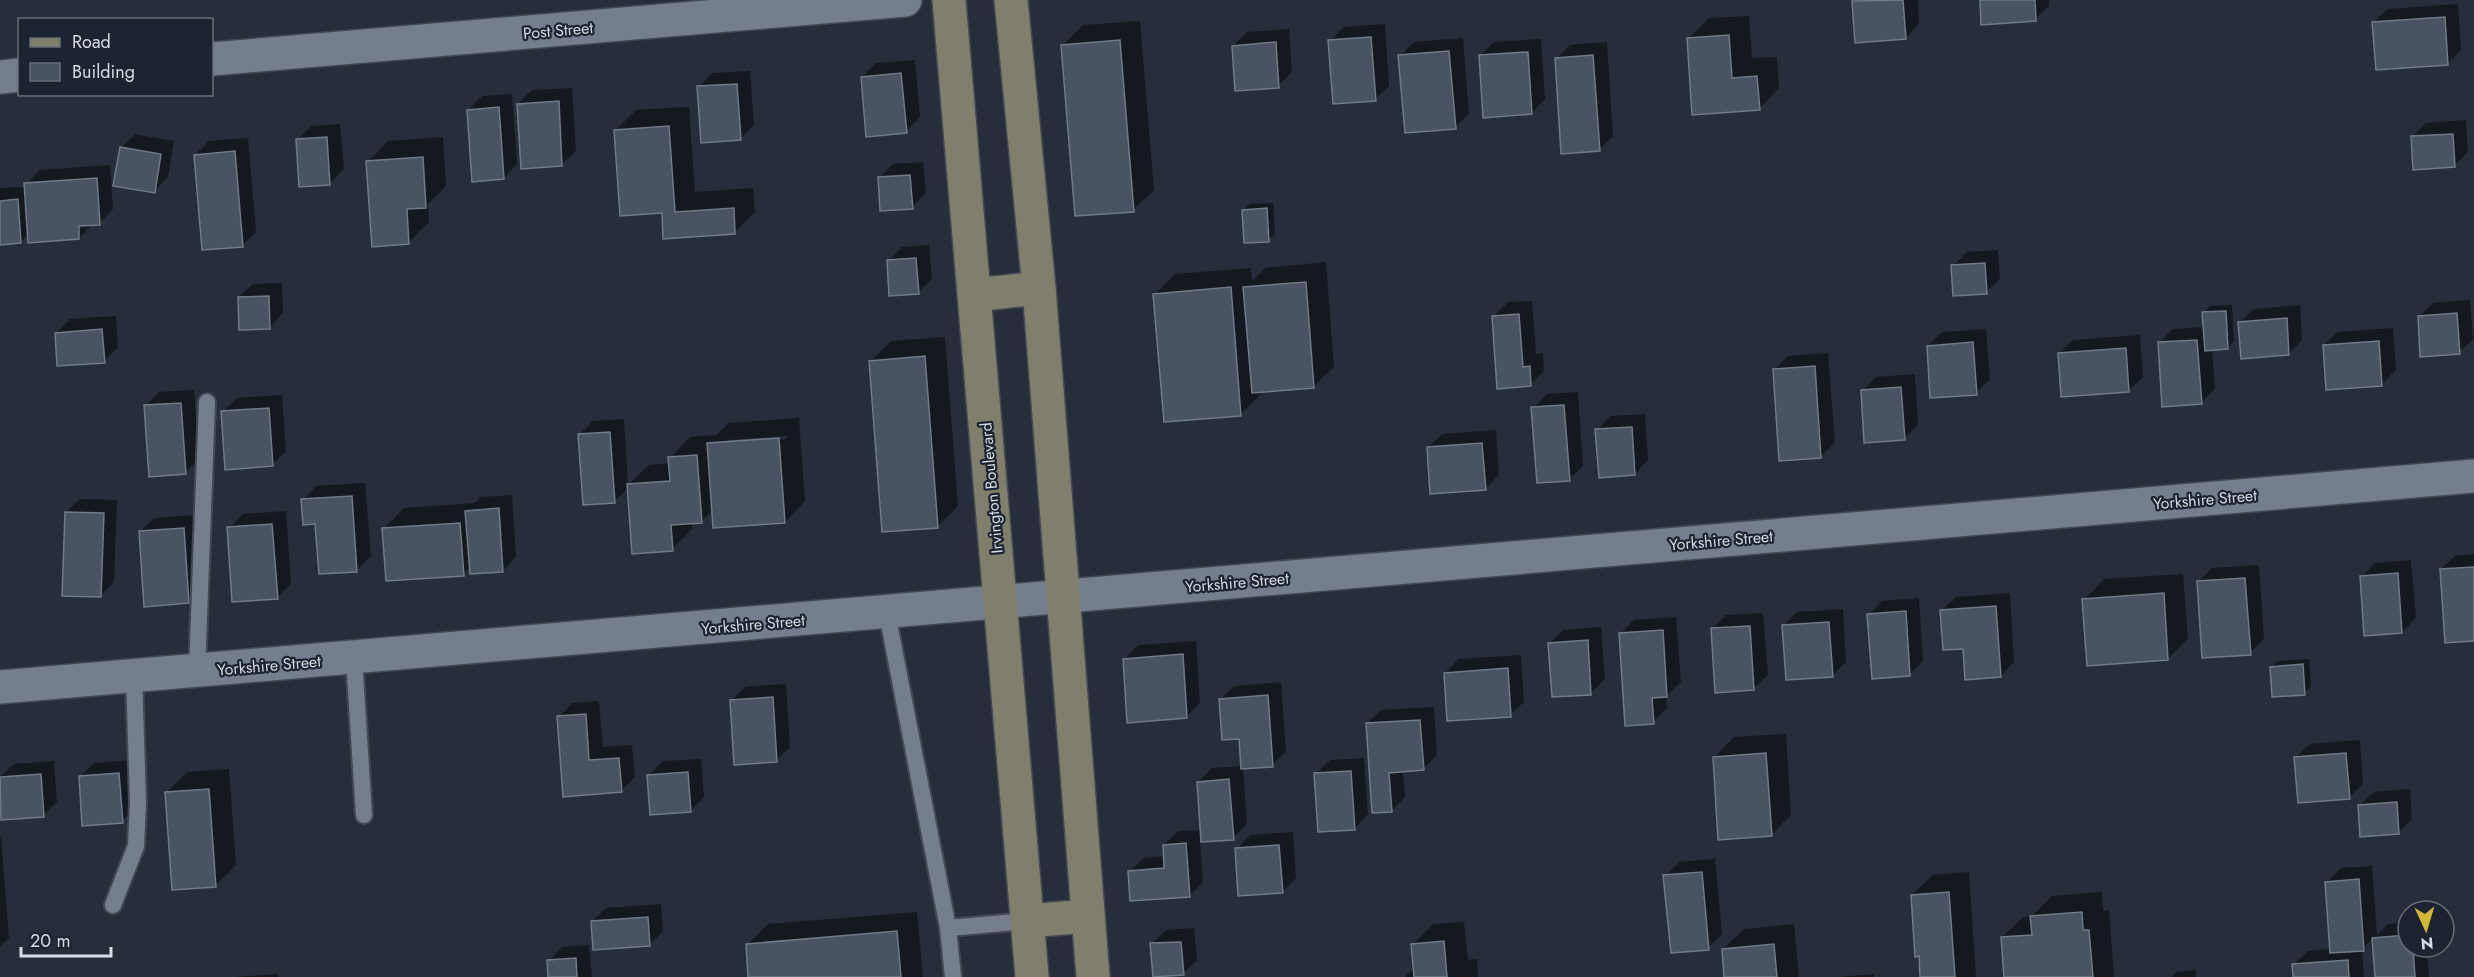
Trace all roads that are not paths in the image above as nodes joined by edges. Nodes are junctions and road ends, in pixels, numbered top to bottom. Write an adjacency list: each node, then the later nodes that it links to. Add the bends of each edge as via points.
1 (905, 0): 4 (street, Post Street)
2 (949, 0): 9 (main road, Irvington Boulevard)
3 (1011, 0): 8 (main road)
4 (715, 8): 5 (street, Post Street)
5 (213, 59)
6 (18, 75): 7 (street)
7 (0, 77)
8 (1039, 288): 9 (main road); 12 (main road)
9 (974, 295): 13 (main road, Irvington Boulevard)
10 (207, 402): 16 (lane)
11 (2474, 476): 12 (street, Yorkshire Street)
12 (1063, 596): 13 (street, Yorkshire Street); 21 (main road)
13 (1000, 603): 14 (street, Yorkshire Street); 22 (main road, Irvington Boulevard)
14 (887, 613): 15 (street, Yorkshire Street); 23 (lane)
15 (354, 658): 16 (street, Yorkshire Street); 19 (lane)
16 (197, 671): 17 (street, Yorkshire Street)
17 (134, 676): 18 (street, Yorkshire Street); 20 (lane, via 136,846)
18 (0, 687)
19 (364, 815)
20 (113, 905)
21 (1088, 916): 22 (main road); 26 (main road)
22 (1027, 921): 23 (lane); 25 (main road, Irvington Boulevard)
23 (948, 928): 24 (lane)
24 (953, 977)
25 (1032, 977)
26 (1093, 977)

